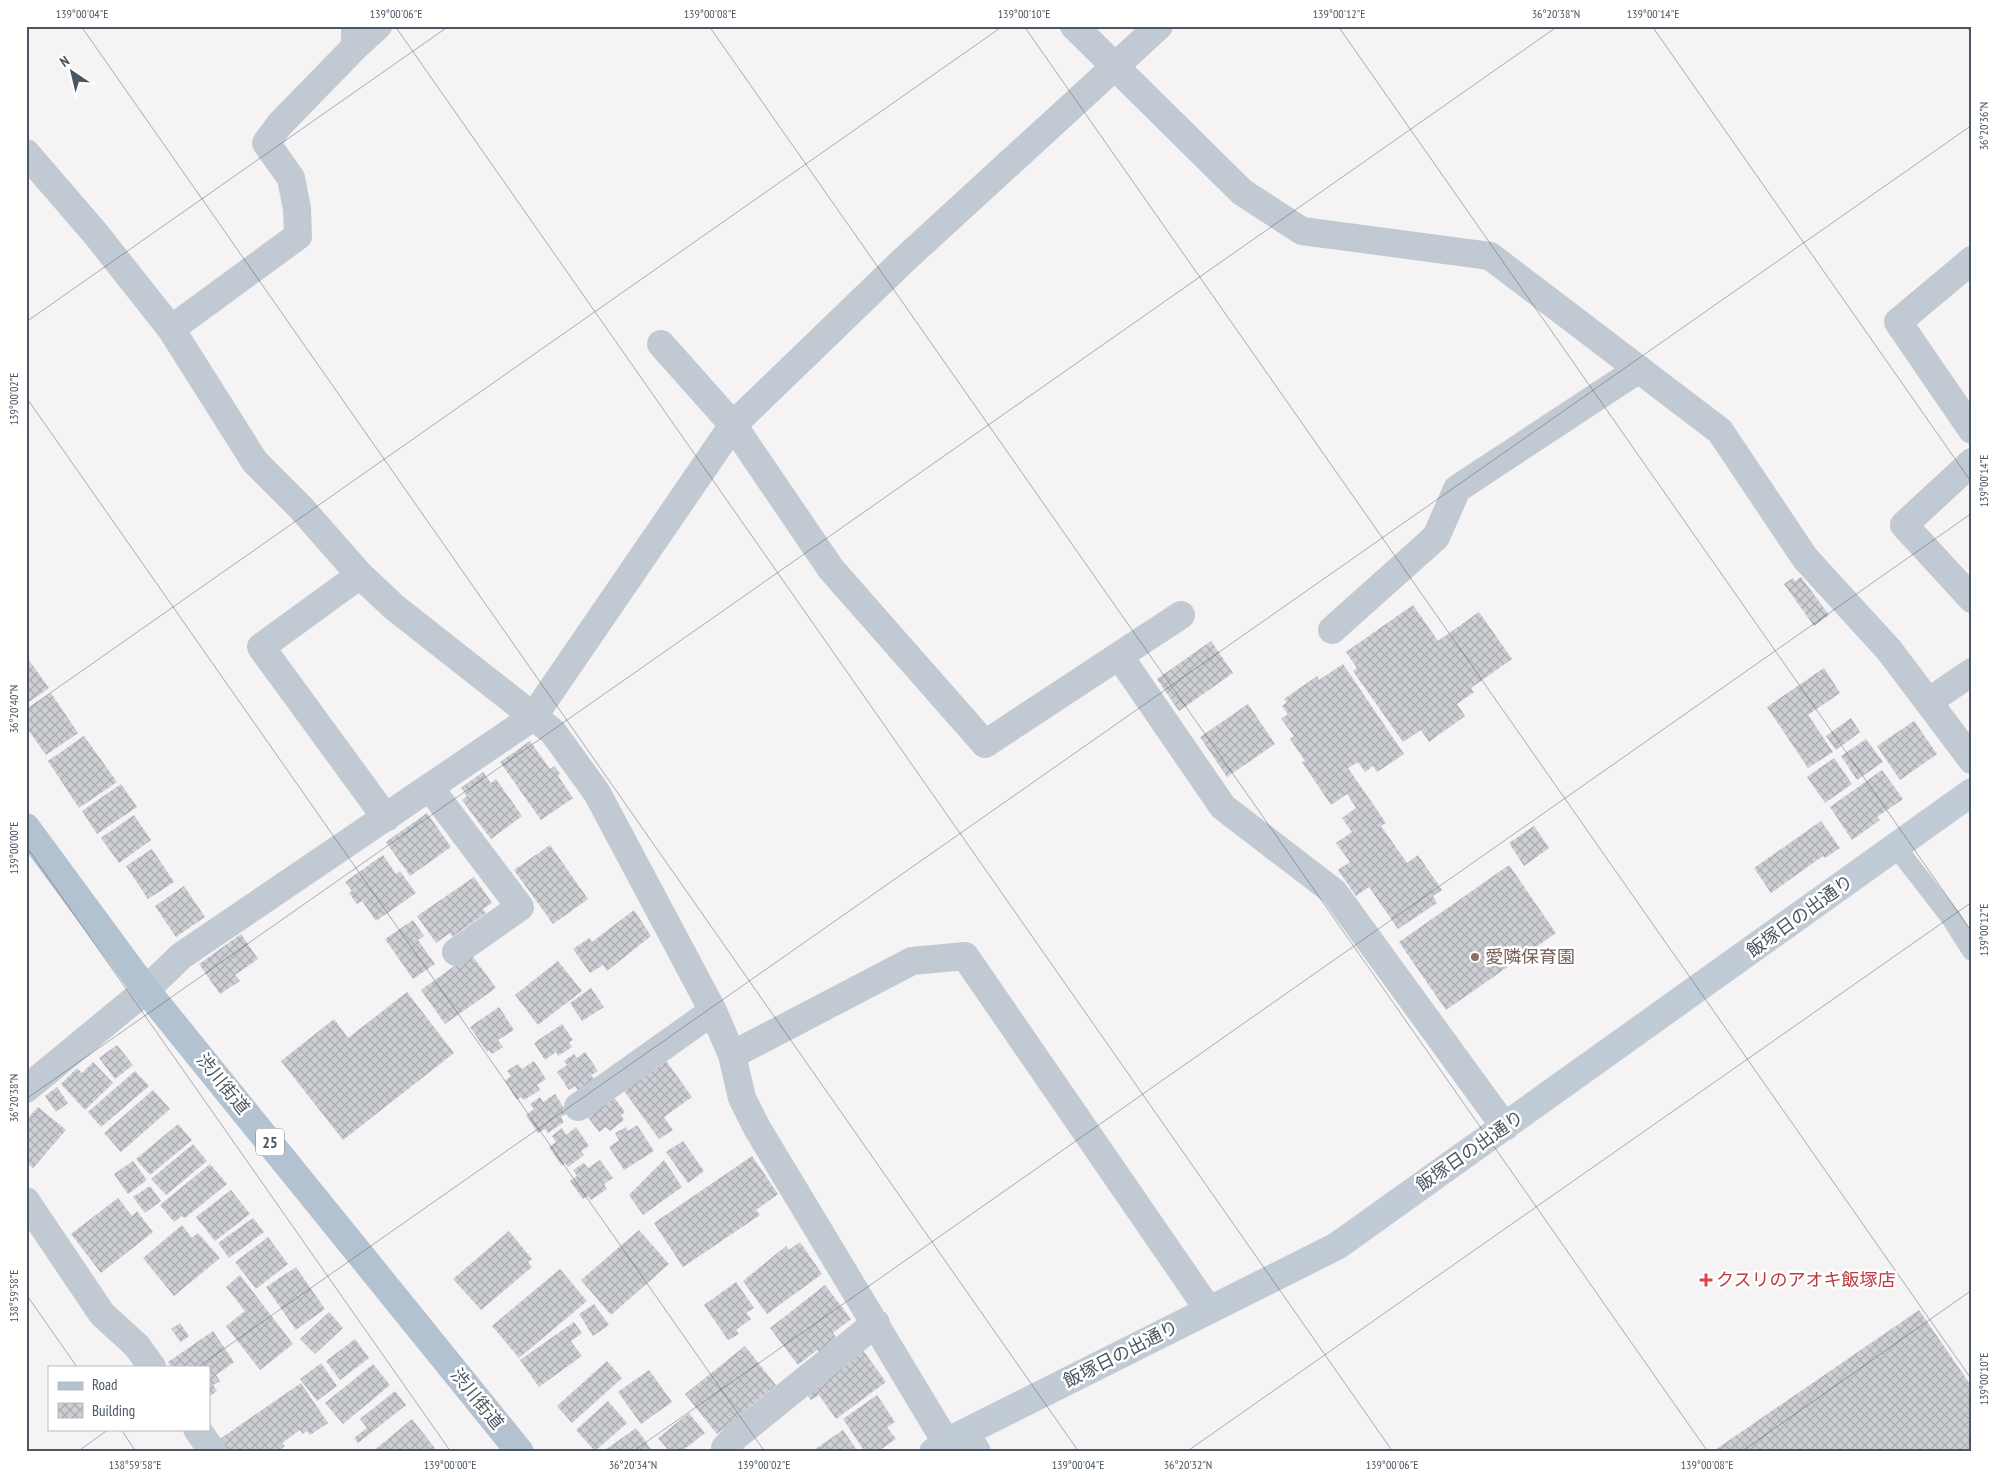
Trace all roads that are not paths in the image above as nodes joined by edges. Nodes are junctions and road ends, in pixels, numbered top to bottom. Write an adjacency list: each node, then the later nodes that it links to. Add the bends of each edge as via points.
1 (378, 26): 4 (street)
2 (1074, 26): 5 (street)
3 (1159, 26): 5 (street)
4 (355, 37): 8 (street, via 266,143 291,178 298,236)
5 (1113, 66): 10 (street, via 1242,192 1302,231 1490,256); 11 (street, via 906,258)
6 (26, 153): 8 (street)
7 (1972, 260): 12 (street, via 1898,322)
8 (171, 329): 14 (street, via 255,462)
9 (661, 344): 11 (street)
10 (1639, 369): 17 (street, via 1457,489 1436,537); 20 (street, via 1720,431 1805,558 1889,650)
11 (733, 425): 18 (street, via 832,569 985,744); 21 (street)
12 (1972, 430)
13 (1972, 462): 15 (street, via 1904,524)
14 (360, 575): 21 (street, via 394,607); 25 (street, via 261,647)
15 (1972, 599)
16 (1181, 615): 18 (street)
17 (1332, 630)
18 (1120, 657): 35 (street, via 1223,806 1334,892)
19 (1972, 672): 20 (street)
20 (1928, 702): 22 (street)
21 (533, 717): 23 (street); 31 (street, via 553,732 597,793)
22 (1972, 760)
23 (430, 788): 25 (street); 29 (street, via 520,907)
24 (1972, 792): 27 (street, 飯塚日の出通り)
25 (386, 818): 30 (street, via 181,956)
26 (26, 827): 30 (main road, 渋川街道 / 25)
27 (1896, 847): 28 (lane, via 1951,918); 35 (street, 飯塚日の出通り)
28 (1972, 951)
29 (456, 952)
30 (146, 990): 33 (street); 43 (main road, 渋川街道 / 25)
31 (713, 1012): 32 (street); 34 (street)
32 (732, 1055): 37 (street, via 912,961 965,956); 38 (street, via 742,1098 756,1128)
33 (26, 1089)
34 (578, 1106)
35 (1505, 1127): 37 (street, 飯塚日の出通り, via 1337,1246)
36 (26, 1201): 39 (street, via 102,1314 137,1346)
37 (1208, 1309): 41 (street, 飯塚日の出通り)
38 (876, 1323): 41 (street); 44 (street, via 736,1436 725,1448)
39 (151, 1366)
40 (198, 1430): 42 (street)
41 (956, 1445)
42 (213, 1452)
43 (520, 1452)
44 (727, 1452)

